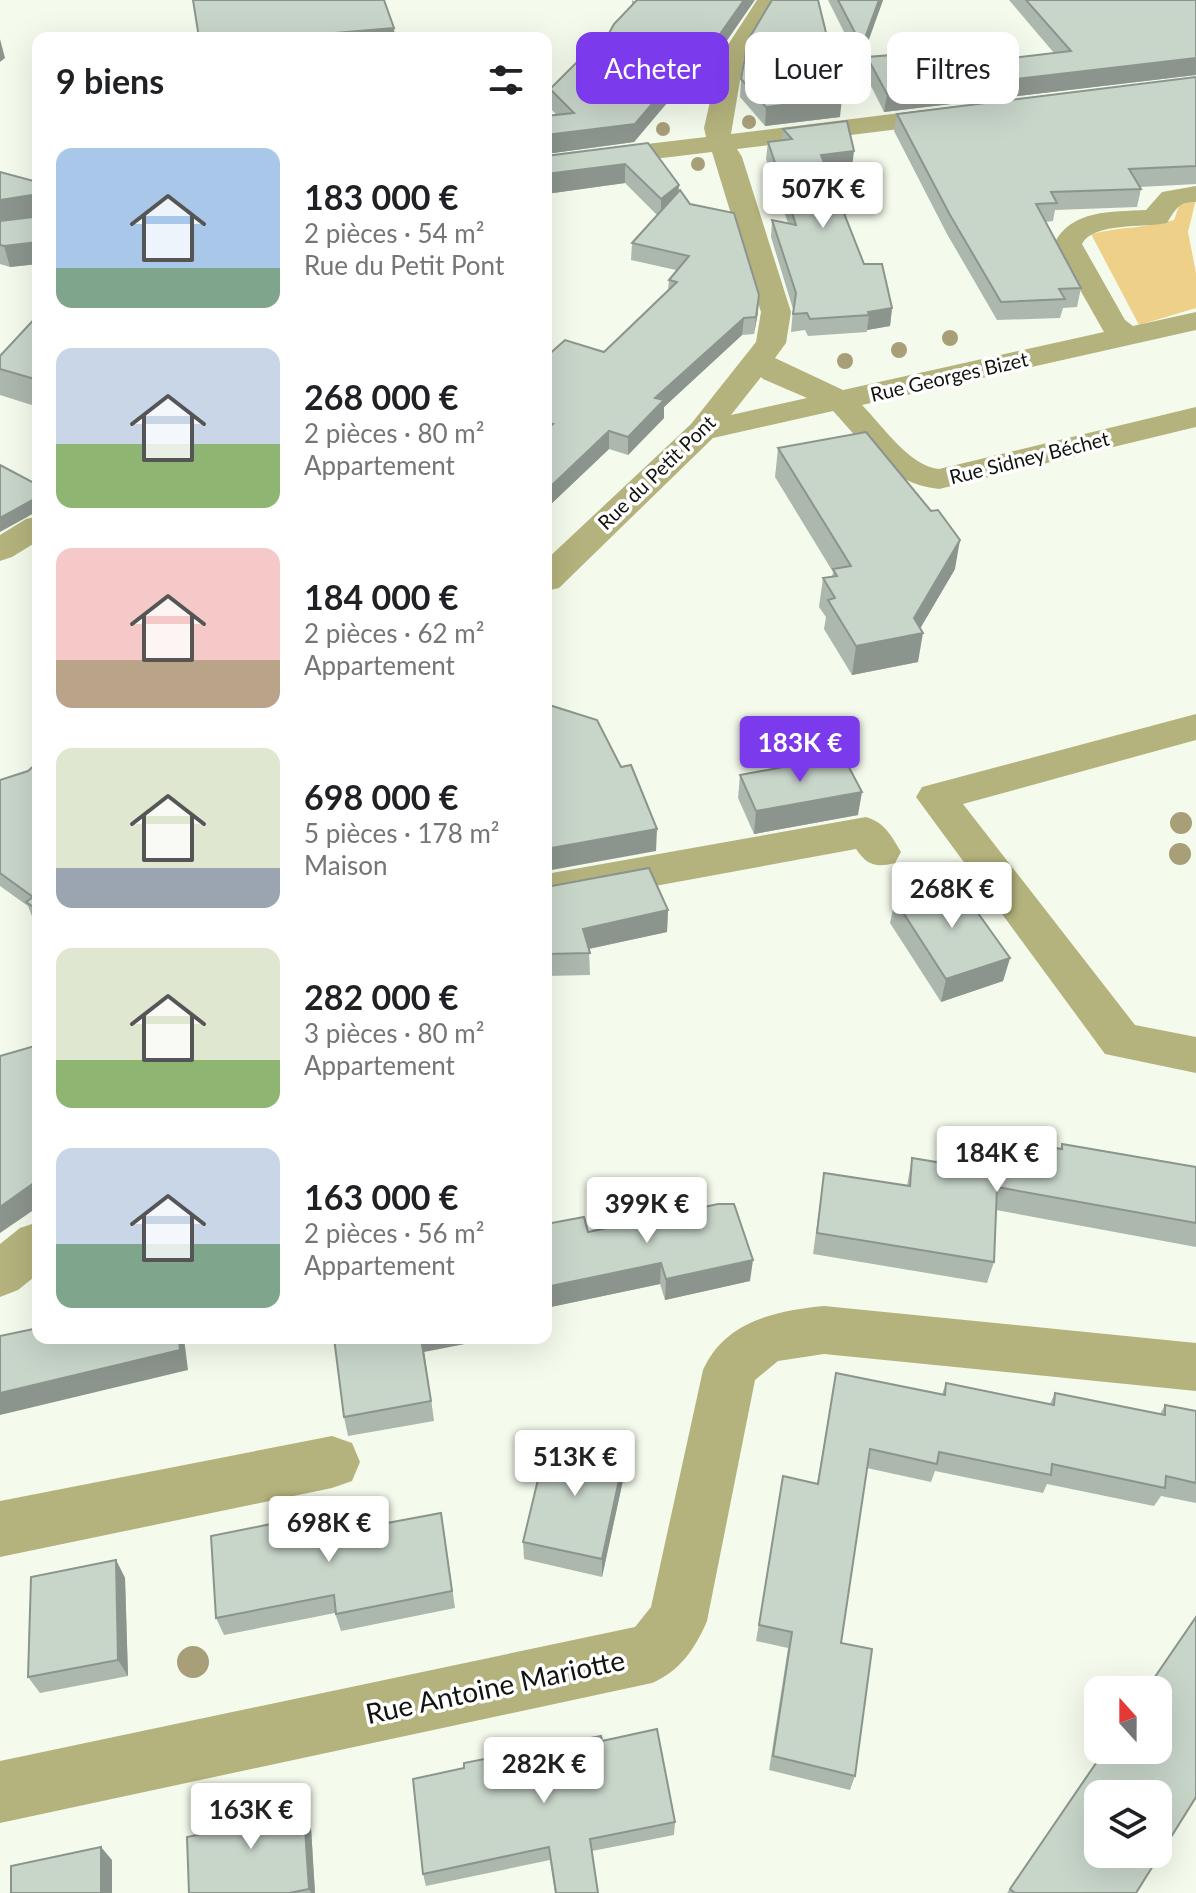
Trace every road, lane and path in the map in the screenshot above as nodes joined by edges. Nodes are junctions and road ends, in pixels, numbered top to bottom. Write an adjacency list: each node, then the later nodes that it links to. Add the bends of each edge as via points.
1 (768, 0): 3 (street, Rue du Petit Pont, via 732,57 717,128)
2 (976, 111): 3 (street)
3 (720, 143): 4 (street); 8 (street, Rue du Petit Pont, via 729,157 776,312 771,343)
4 (552, 163)
5 (1196, 194): 7 (street, via 1170,198 1157,217 1081,226 1069,238 1113,325)
6 (1196, 321): 7 (street, Rue Georges Bizet)
7 (1127, 336): 9 (street, Rue Georges Bizet)
8 (758, 360): 9 (street, Rue Sidney Béchet); 11 (street, Rue du Petit Pont)
9 (841, 401): 10 (street, Rue Sidney Béchet, via 903,466 921,477 939,479); 11 (street, Rue Georges Bizet)
10 (1196, 417)
11 (702, 431): 14 (street, Rue du Petit Pont)
12 (32, 530): 13 (street)
13 (0, 550)
14 (552, 574)
15 (1196, 727): 18 (street, via 936,797 1121,1041)
16 (880, 852): 17 (street, via 866,832)
17 (552, 889)
18 (1196, 1055)
19 (32, 1249): 20 (street)
20 (0, 1274)
21 (1196, 1367): 24 (street, Rue Antoine Mariotte, via 824,1330 760,1343 742,1353 730,1370 677,1621 652,1653)
22 (332, 1462): 23 (street)
23 (0, 1529)
24 (0, 1792)

